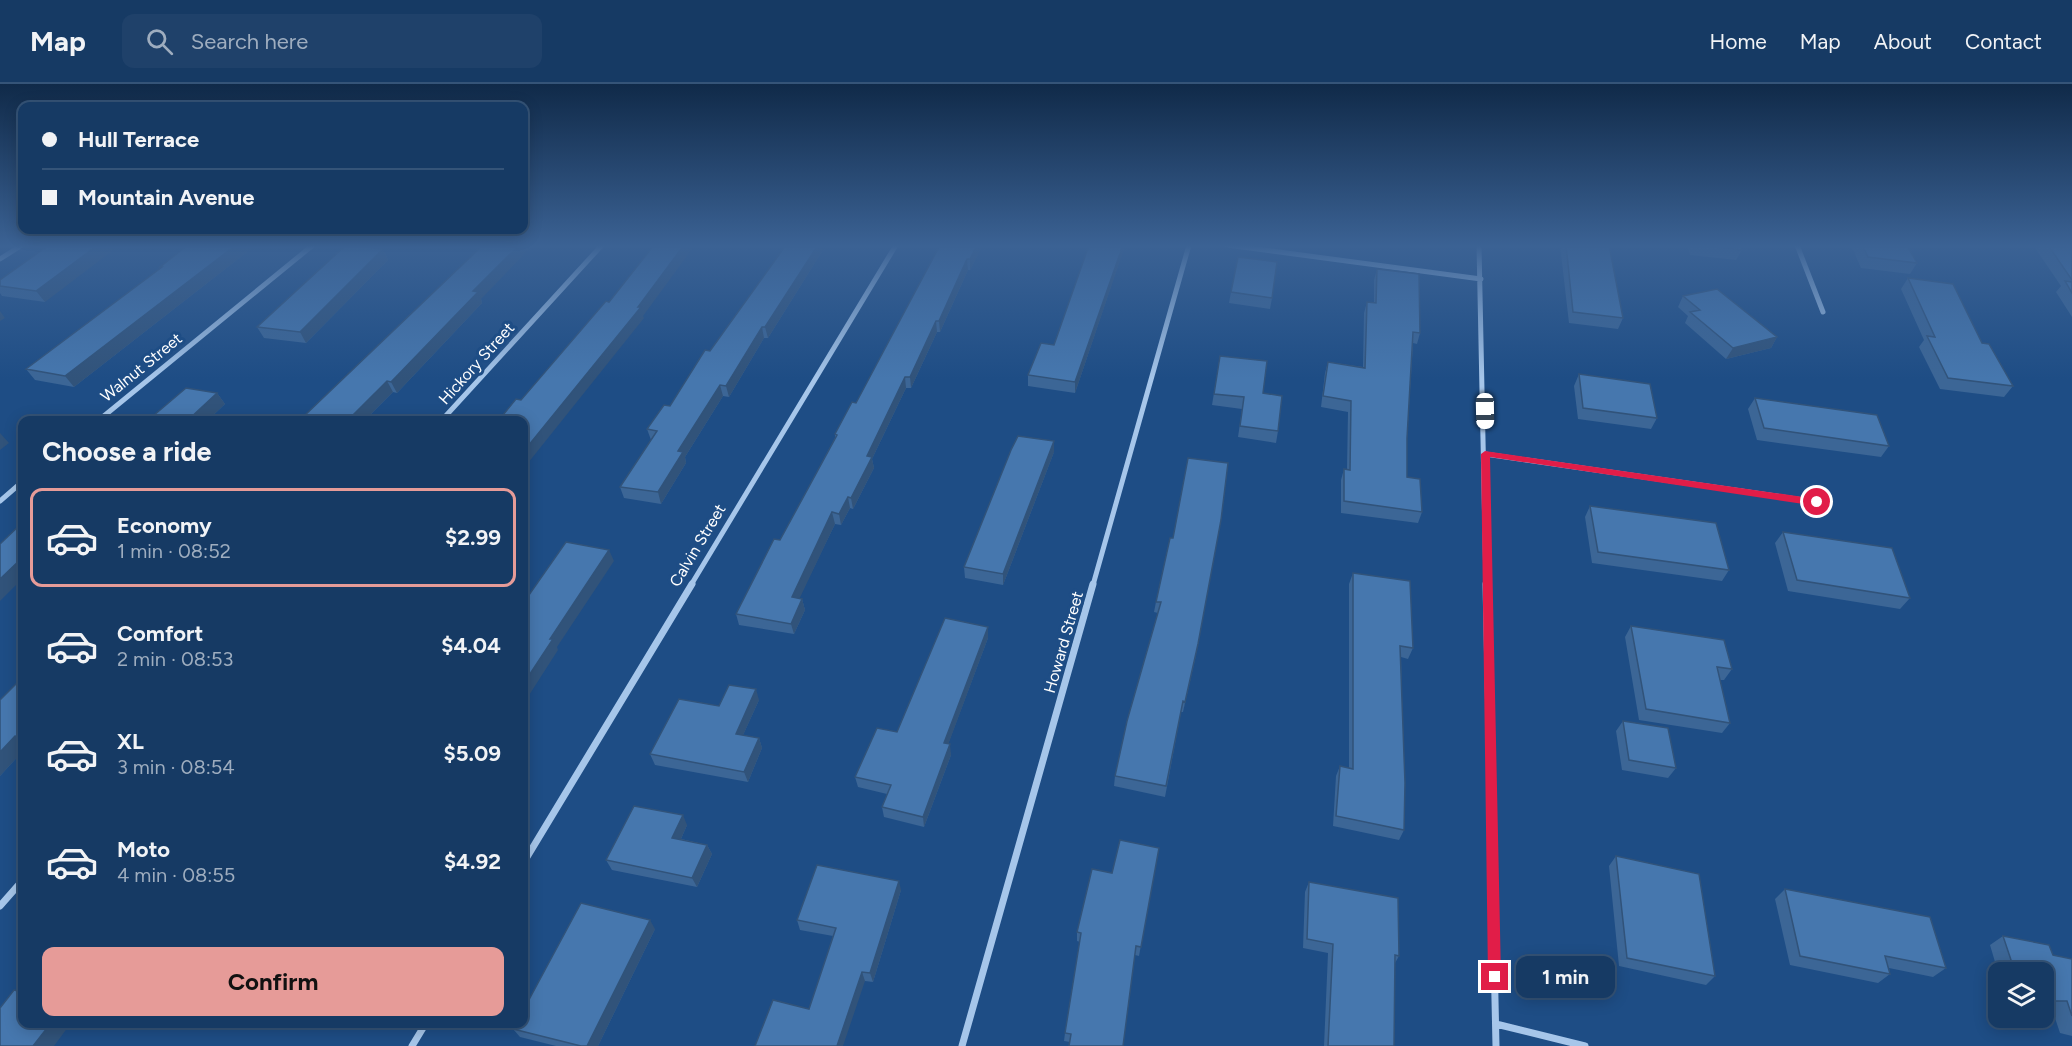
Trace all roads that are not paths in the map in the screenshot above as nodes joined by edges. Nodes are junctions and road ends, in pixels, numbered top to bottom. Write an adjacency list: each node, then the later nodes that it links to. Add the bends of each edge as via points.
1 (258, 290): 8 (street, Walnut Street)
2 (561, 290): 9 (street, Hickory Street)
3 (869, 290): 14 (street, Calvin Street)
4 (1176, 290): 20 (street, Howard Street)
5 (1481, 290): 10 (street)
6 (1814, 290): 7 (street)
7 (1823, 312)
8 (104, 416)
9 (446, 416)
10 (1485, 454): 13 (street); 17 (street)
11 (18, 485): 12 (street)
12 (0, 501)
13 (1817, 502)
14 (528, 855)
15 (18, 886): 16 (street)
16 (0, 906)
17 (1496, 1024): 21 (street); 22 (street)
18 (423, 1028): 19 (street)
19 (412, 1046)
20 (962, 1046)
21 (1496, 1046)
22 (1584, 1046)

